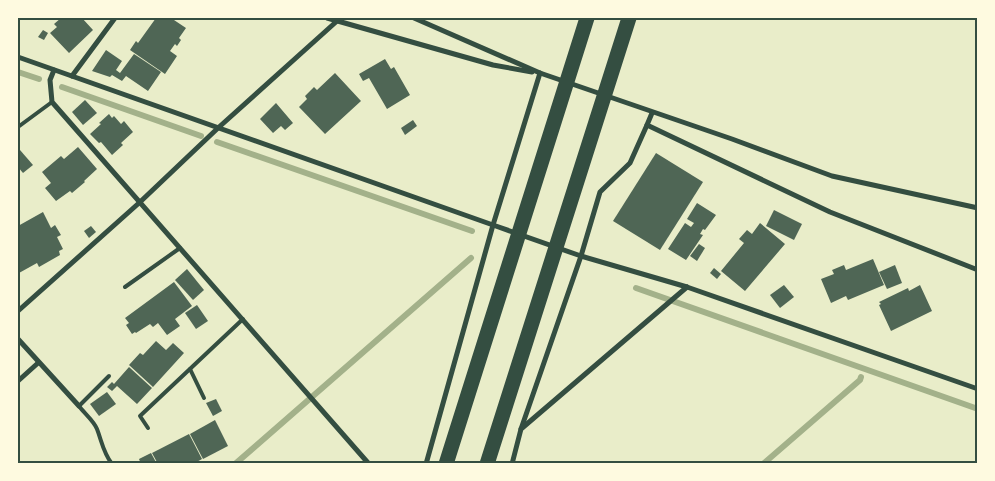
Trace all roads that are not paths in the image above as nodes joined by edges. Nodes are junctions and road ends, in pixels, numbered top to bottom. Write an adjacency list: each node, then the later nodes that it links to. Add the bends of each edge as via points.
1 (115, 18): 10 (street)
2 (327, 18): 6 (street)
3 (414, 18): 9 (street)
4 (587, 18): 39 (highway)
5 (629, 18): 40 (highway)
6 (337, 21): 9 (street, via 493,65); 15 (street)
7 (18, 57): 8 (street)
8 (54, 70): 10 (street); 11 (street, via 50,80)
9 (540, 73): 12 (street); 18 (street)
10 (72, 76): 15 (street)
11 (52, 102): 14 (lane); 16 (street)
12 (652, 112): 13 (street); 17 (street, via 832,176)
13 (647, 125): 20 (street, via 630,163 600,192); 21 (street, via 830,212)
14 (18, 127)
15 (218, 128): 16 (street); 18 (street)
16 (139, 202): 19 (street); 24 (street)
17 (978, 208)
18 (493, 225): 20 (street); 38 (street)
19 (180, 248): 22 (lane); 25 (street)
20 (581, 256): 23 (street); 35 (street)
21 (978, 270)
22 (125, 287)
23 (687, 287): 31 (street); 35 (street)
24 (18, 310)
25 (243, 320): 28 (lane); 37 (street)
26 (18, 339): 27 (street)
27 (38, 363): 30 (street); 33 (street)
28 (190, 369): 32 (lane); 34 (lane, via 140,416)
29 (109, 376): 33 (lane)
30 (18, 381)
31 (978, 389)
32 (204, 398)
33 (79, 406): 36 (lane, via 96,427 100,444)
34 (148, 428)
35 (521, 429): 41 (street)
36 (112, 464)
37 (369, 464)
38 (426, 464)
39 (446, 464)
40 (487, 464)
41 (512, 464)

